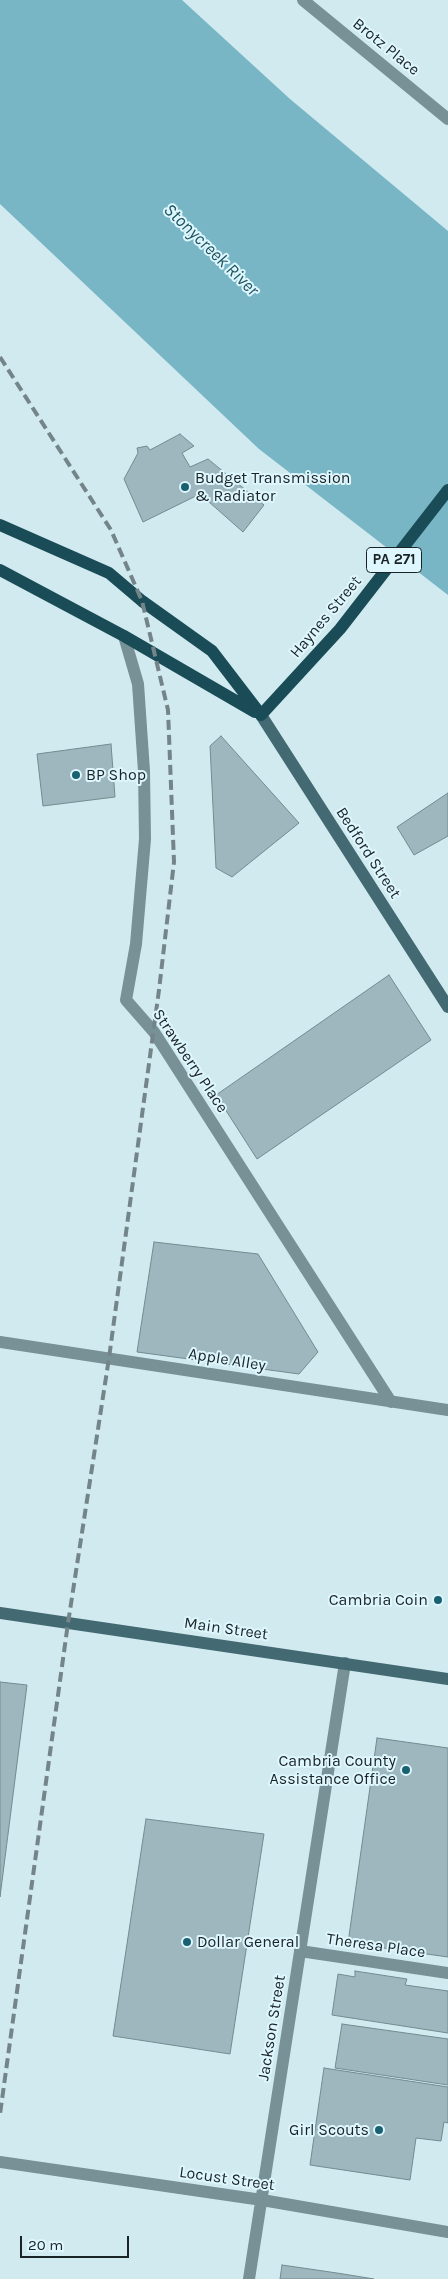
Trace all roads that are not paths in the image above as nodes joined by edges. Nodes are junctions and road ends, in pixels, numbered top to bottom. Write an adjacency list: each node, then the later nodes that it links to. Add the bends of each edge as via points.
1 (310, 2): 2 (street, Brotz Place)
2 (448, 119)
3 (448, 490): 7 (main road, Haynes Street / PA 271, via 340,630)
4 (0, 525): 7 (main road, Bedford Street, via 109,573 212,651)
5 (0, 570): 6 (main road, Bedford Street)
6 (124, 636): 7 (main road, Bedford Street); 10 (street, Strawberry Place, via 138,684 145,839 136,944 126,1000 154,1032)
7 (261, 715): 8 (main road, Bedford Street)
8 (448, 1007)
9 (0, 1342): 10 (street, Apple Alley)
10 (390, 1402): 11 (street, Apple Alley)
11 (448, 1410)
12 (0, 1613): 13 (main road, Main Street)
13 (344, 1663): 14 (main road, Main Street); 15 (street, Jackson Street)
14 (448, 1679)
15 (300, 1951): 16 (street, Theresa Place); 18 (street, Jackson Street)
16 (448, 1973)
17 (0, 2162): 18 (street, Locust Street)
18 (262, 2200): 19 (street, Locust Street); 20 (street, Jackson Street)
19 (448, 2232)
20 (250, 2279)

